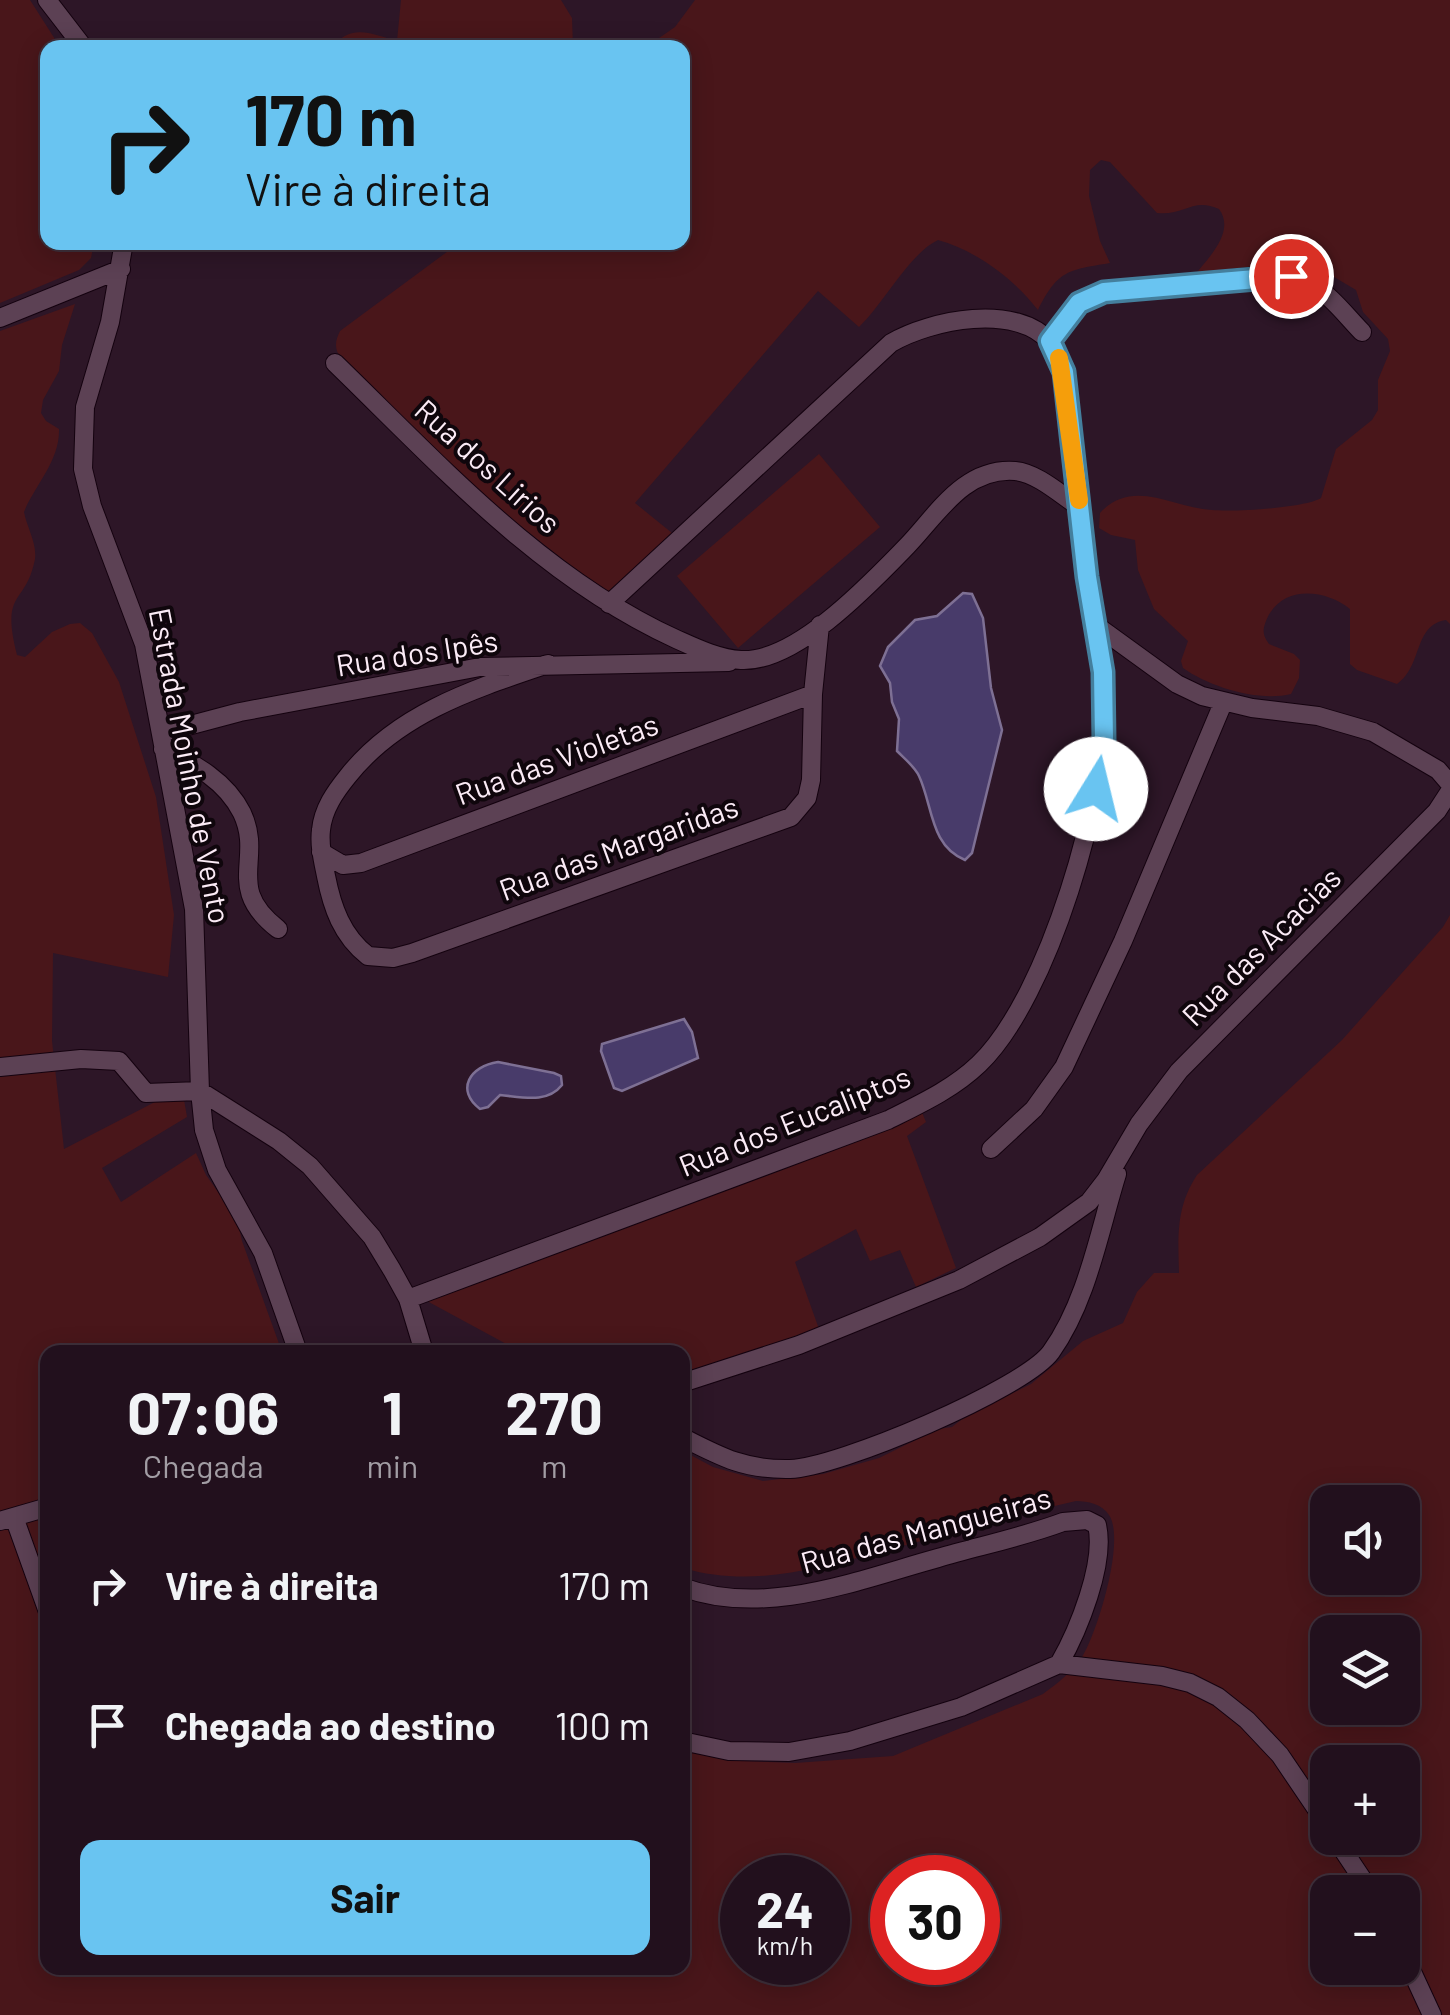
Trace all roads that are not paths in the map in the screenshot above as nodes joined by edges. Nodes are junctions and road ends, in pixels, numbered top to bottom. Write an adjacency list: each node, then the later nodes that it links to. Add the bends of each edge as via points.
1 (47, 0): 2 (street)
2 (78, 40)
3 (123, 250): 4 (street, Estrada Moinho de Vento)
4 (121, 269): 5 (street); 17 (street, Estrada Moinho de Vento, via 85,407 83,468 144,644)
5 (0, 318)
6 (1362, 332): 7 (street, via 1316,284 1277,274 1104,292 1079,303)
7 (1050, 341): 9 (street, Rua dos Eucaliptos, via 1064,372); 10 (street, via 991,318 942,324 891,343)
8 (336, 363): 10 (street, Rua dos Lirios, via 481,504)
9 (1080, 508): 11 (street, Rua dos Ipês, via 1016,471 983,476 946,500 909,544); 12 (street, Rua dos Eucaliptos)
10 (609, 604): 13 (street, Rua dos Lirios, via 698,648)
11 (820, 625): 13 (street, Rua dos Ipês, via 778,651); 15 (street, Rua das Margaridas)
12 (1096, 626): 16 (street, via 1178,684); 25 (street, Rua dos Eucaliptos, via 1104,741 1083,840 1032,986 1011,1026 978,1065 888,1120)
13 (745, 660): 14 (street, Rua dos Ipês)
14 (548, 664): 17 (street, Rua dos Ipês, via 480,667 240,712); 19 (street, via 472,689 386,737 326,807)
15 (813, 694): 19 (street, Rua das Violetas, via 361,863 344,865); 19 (street, Rua das Margaridas, via 812,780 791,817 394,958 368,956 343,929)
16 (1222, 703): 18 (street, via 1318,716 1373,732 1438,770); 23 (street, via 1064,1067 1034,1109)
17 (162, 741): 20 (street, via 211,775 241,812 252,904); 22 (street, Estrada Moinho de Vento, via 194,908)
18 (1450, 787): 24 (street, Rua das Acacias, via 1436,811 1179,1071)
19 (321, 852)
20 (278, 929)
21 (0, 1067): 22 (street, via 119,1060 146,1093)
22 (200, 1091): 25 (street, via 310,1166 372,1237); 26 (street, Estrada Moinho de Vento, via 209,1149 264,1254)
23 (990, 1149)
24 (1124, 1151): 28 (street, via 1089,1202 1040,1237 958,1280 799,1345); 29 (street, via 1065,1330 1050,1354 1020,1379 890,1440 795,1469 736,1464)
25 (408, 1299): 27 (street)
26 (296, 1345)
27 (422, 1345)
28 (690, 1380)
29 (690, 1441)
30 (40, 1509): 31 (street)
31 (7, 1519): 33 (street)
32 (690, 1590): 34 (street, Rua das Mangueiras, via 742,1598 825,1590 1087,1520 1100,1536 1095,1568)
33 (40, 1594)
34 (1059, 1664): 35 (street, via 960,1706 850,1741 788,1752); 36 (street, via 1162,1676 1218,1696 1280,1754)
35 (690, 1742)
36 (1310, 1799)
37 (1418, 1985): 38 (street)
38 (1432, 2015)

